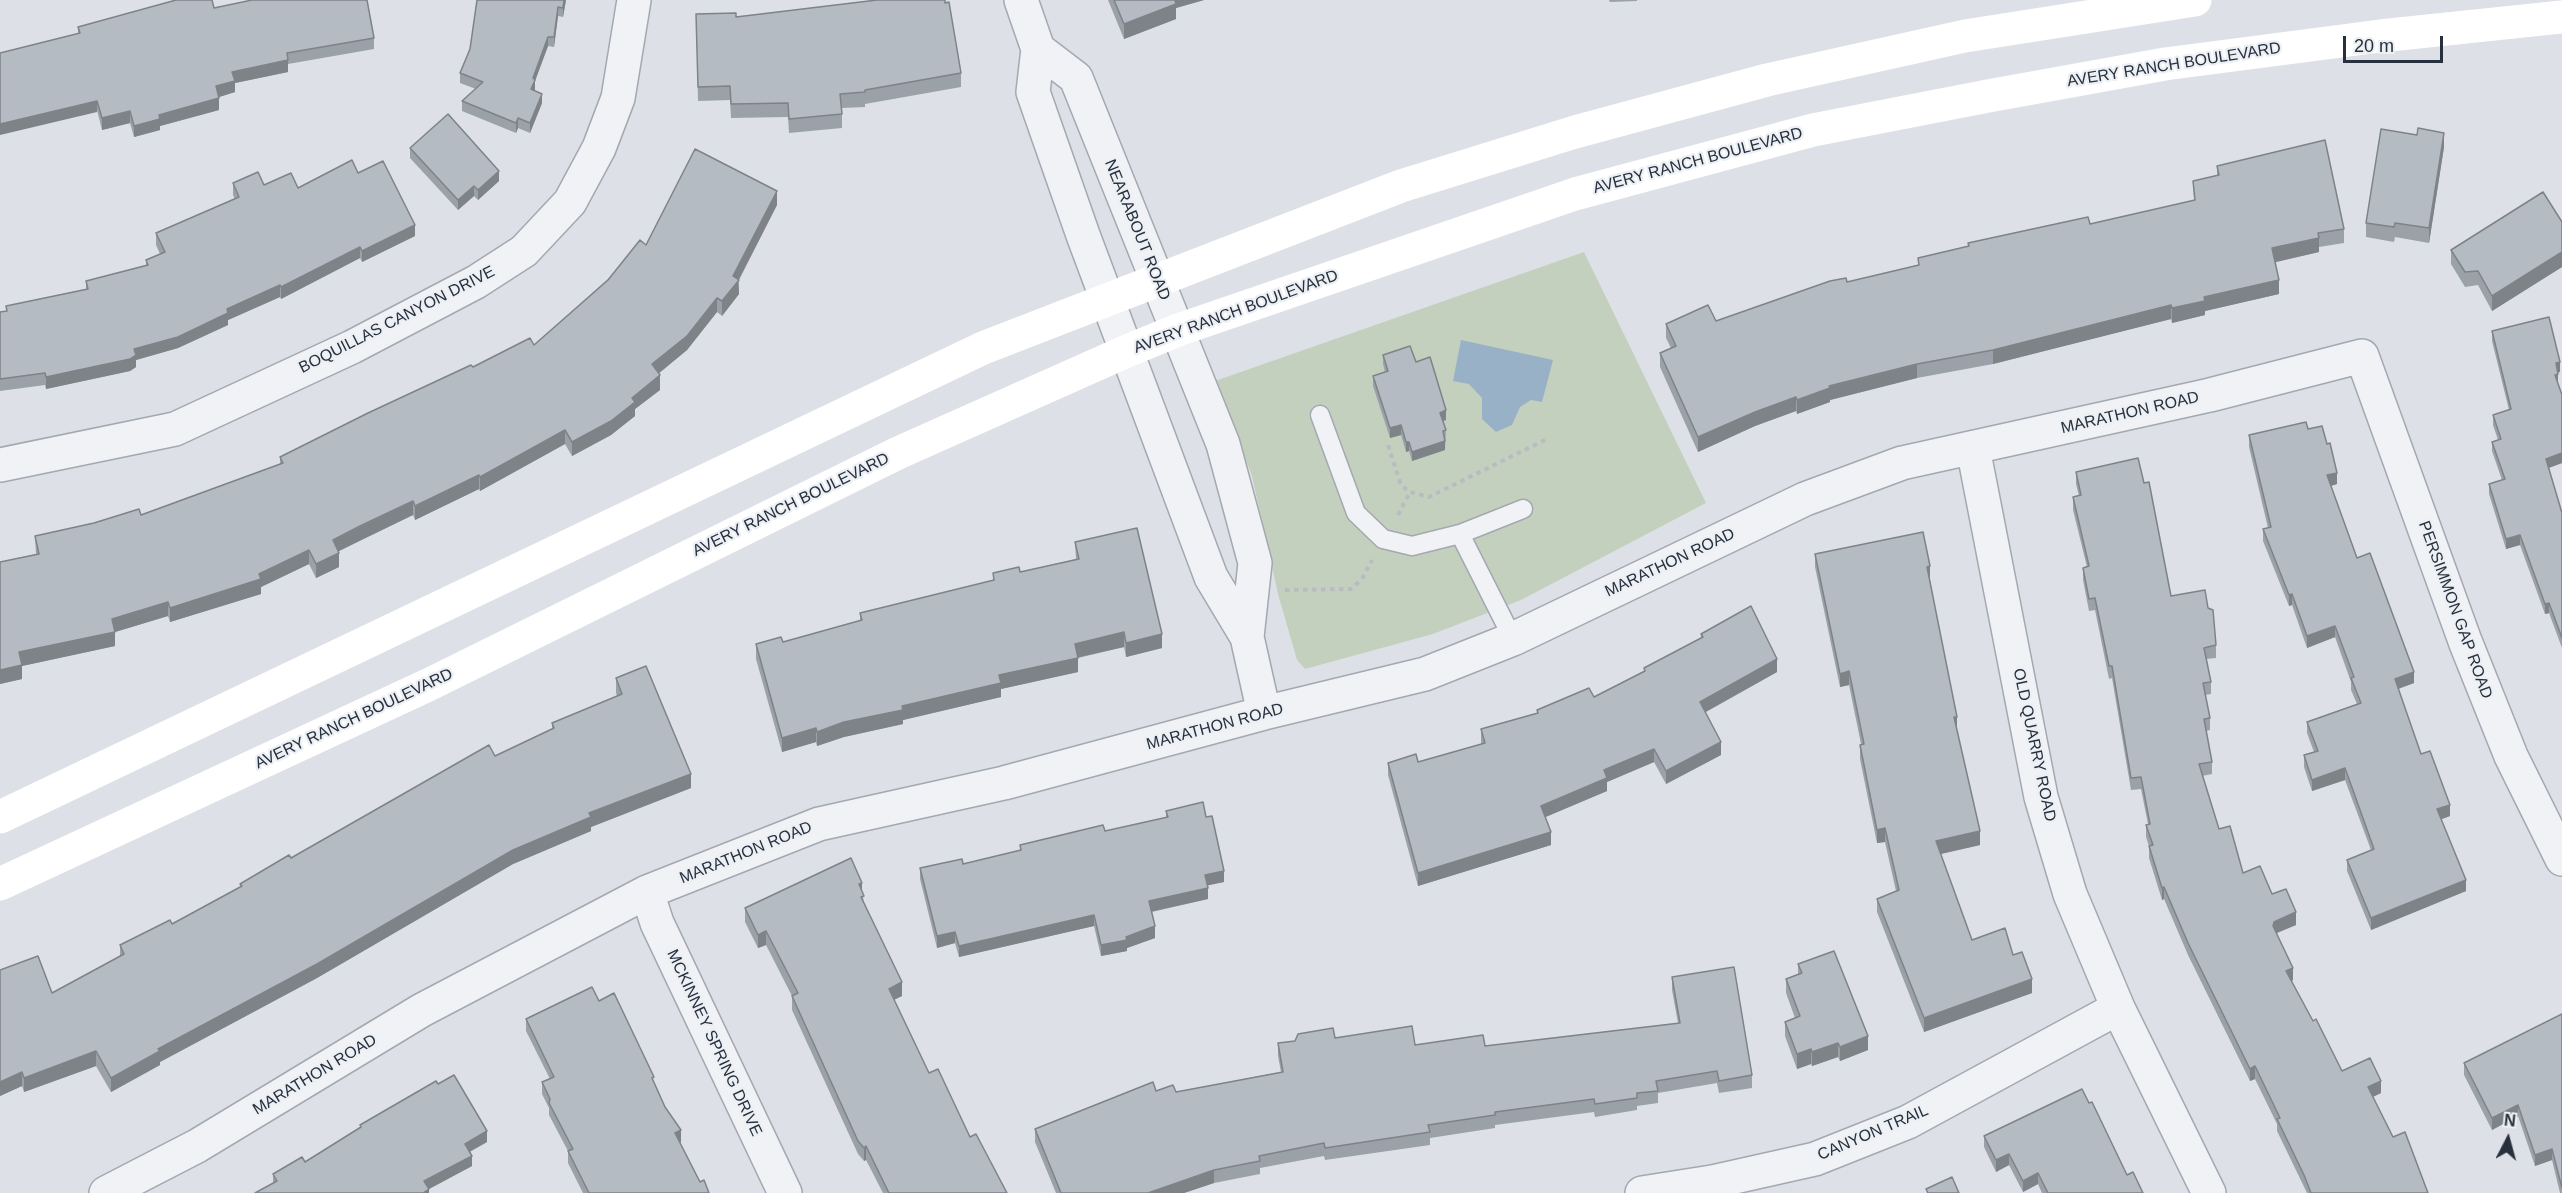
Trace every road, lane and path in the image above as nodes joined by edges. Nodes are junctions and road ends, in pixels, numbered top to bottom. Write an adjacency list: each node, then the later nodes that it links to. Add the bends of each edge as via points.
1 (634, 0): 15 (street, BOQUILLAS CANYON DRIVE, via 618,98 599,148 570,202 524,251 476,282 363,341 176,429)
2 (1021, 0): 5 (street, NEARABOUT ROAD)
3 (2195, 0): 6 (main road, via 1965,36 1767,80 1575,132 1401,186)
4 (2562, 17): 8 (main road, AVERY RANCH BOULEVARD, via 2165,64 1813,130 1575,194)
5 (1038, 49): 6 (street, NEARABOUT ROAD, via 1076,78); 7 (street, NEARABOUT ROAD, via 1033,92)
6 (1157, 279): 7 (main road); 8 (street, NEARABOUT ROAD)
7 (1107, 298): 9 (street, NEARABOUT ROAD); 25 (main road, via 983,348)
8 (1178, 330): 9 (main road, AVERY RANCH BOULEVARD); 22 (street, NEARABOUT ROAD, via 1223,444 1255,563)
9 (1127, 351): 22 (street, NEARABOUT ROAD, via 1211,577); 27 (main road, AVERY RANCH BOULEVARD, via 898,453 428,685)
10 (2362, 356): 14 (street, MARATHON ROAD); 26 (street, PERSIMMON GAP ROAD, via 2473,662 2511,756)
11 (1320, 415): 19 (lane, via 1356,513 1383,539 1412,546)
12 (1547, 439): 16 (path, via 1430,497)
13 (1388, 445): 16 (path, via 1401,485)
14 (1974, 448): 23 (street, MARATHON ROAD, via 1902,463 1805,499); 29 (street, OLD QUARRY ROAD, via 2041,797 2070,894)
15 (0, 465)
16 (1410, 492): 18 (path)
17 (1523, 509): 19 (lane)
18 (1395, 520)
19 (1460, 534): 23 (lane)
20 (1373, 559): 21 (path, via 1351,590)
21 (1283, 590)
22 (1247, 637): 24 (street, NEARABOUT ROAD)
23 (1513, 639): 24 (street, MARATHON ROAD, via 1425,674)
24 (1264, 713): 28 (street, MARATHON ROAD, via 1004,783 819,824)
25 (0, 817)
26 (2562, 859)
27 (0, 884)
28 (647, 892): 30 (street, MARATHON ROAD, via 422,1010 197,1146); 31 (street, MCKINNEY SPRING DRIVE, via 657,923)
29 (2118, 1008): 32 (street, CANYON TRAIL, via 1908,1122 1815,1159); 33 (street, OLD QUARRY ROAD)
30 (106, 1193)
31 (785, 1193)
32 (1642, 1193)
33 (2209, 1193)

